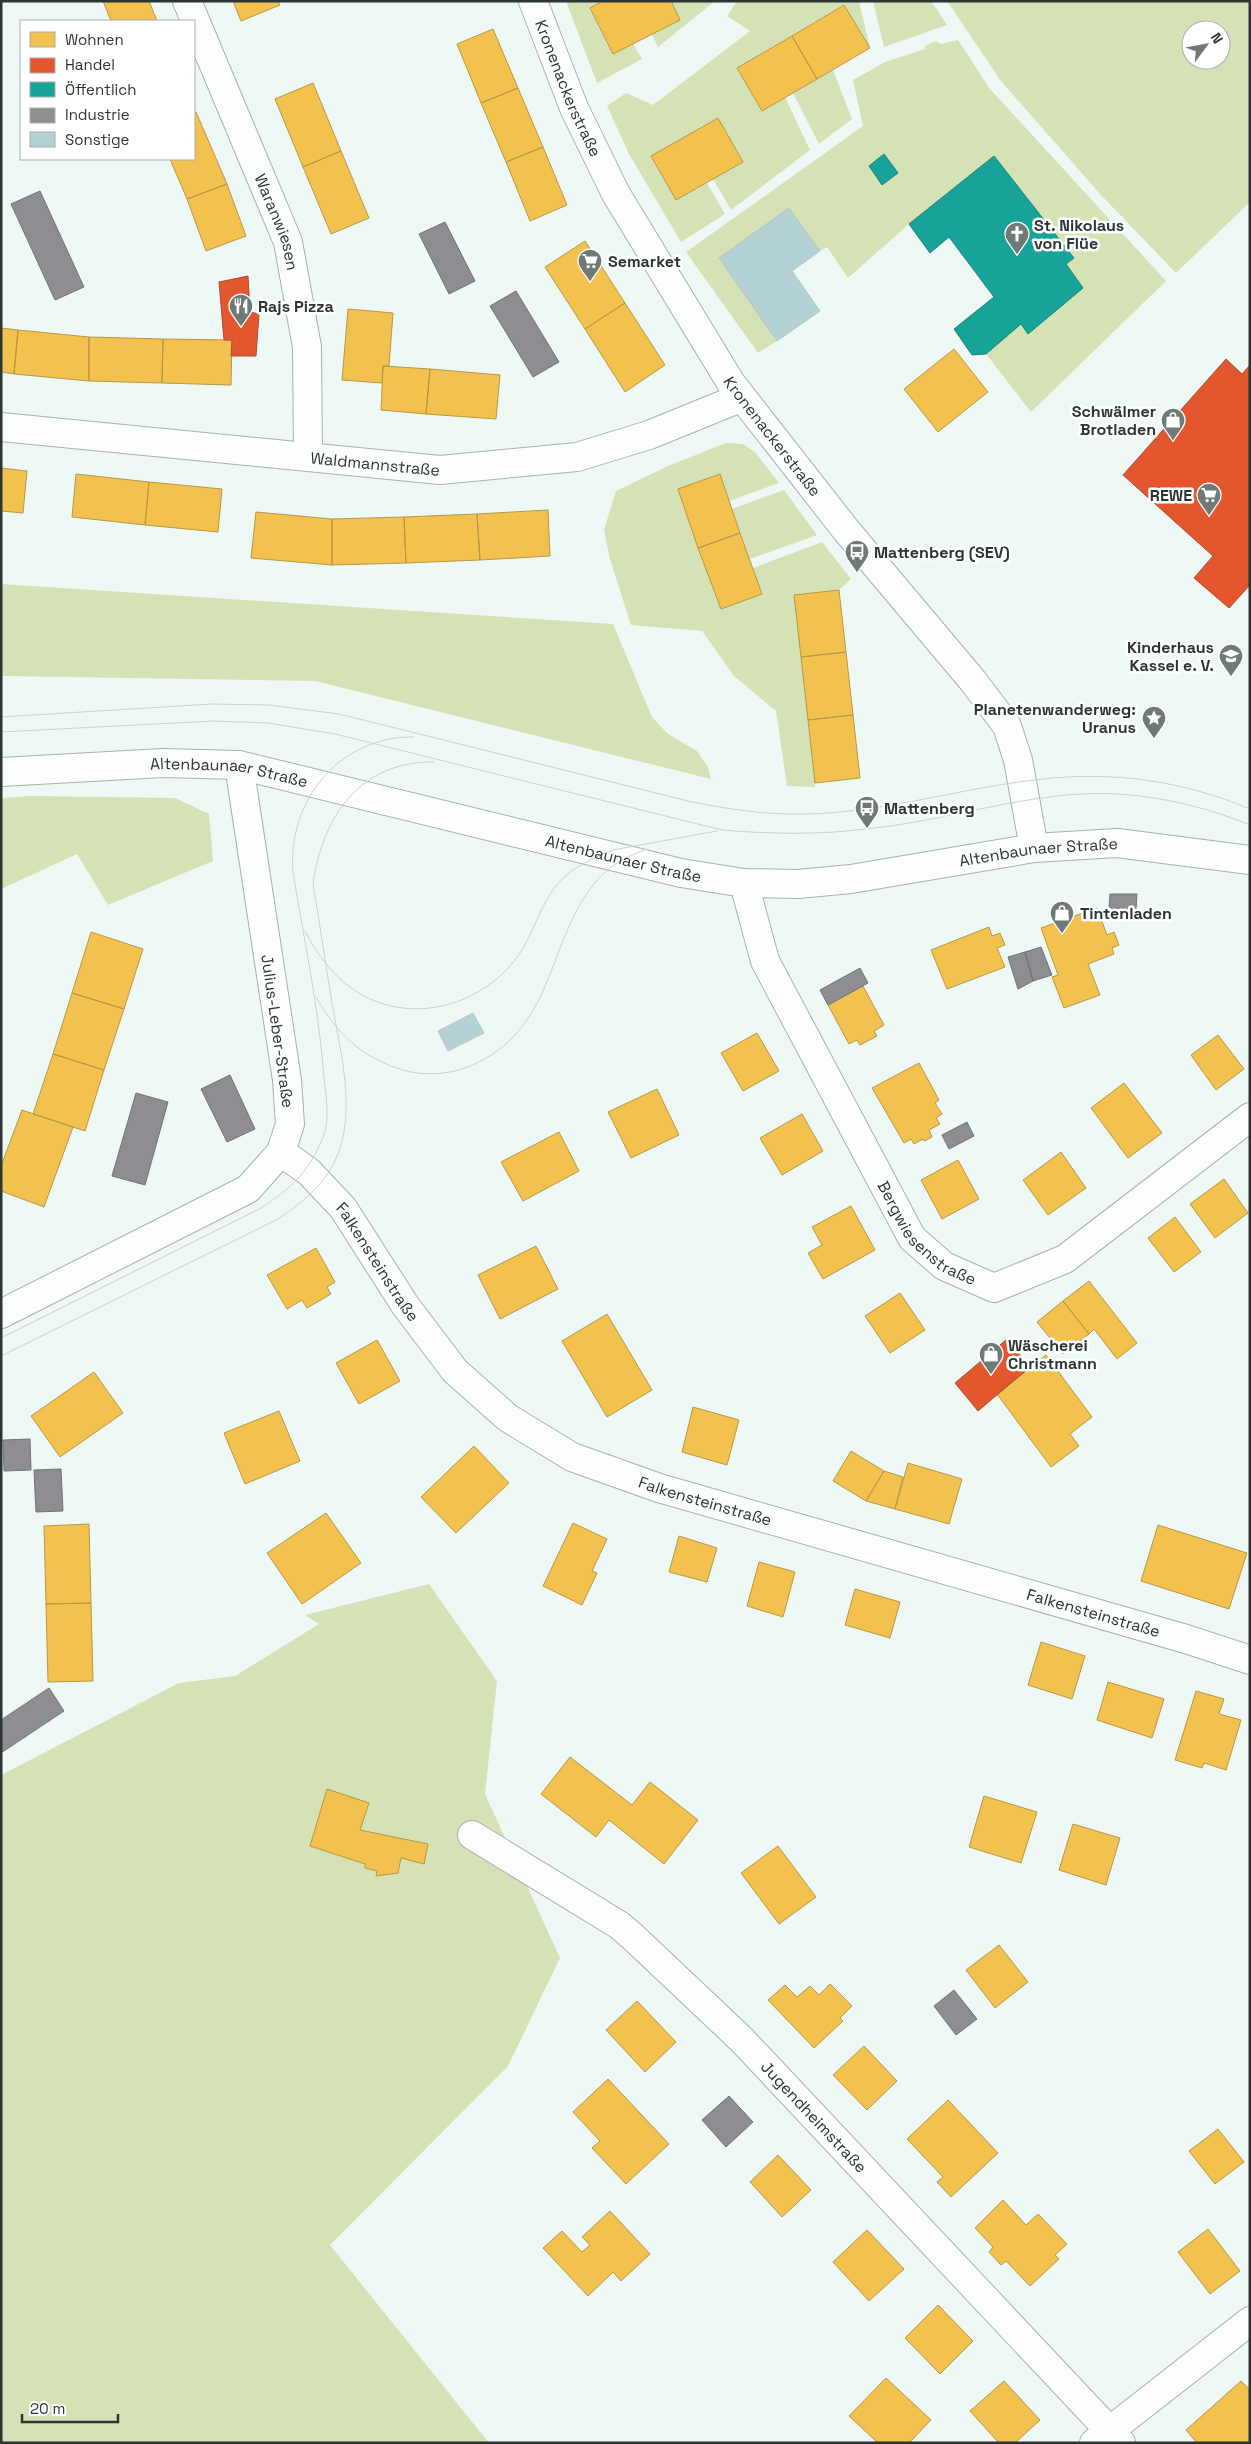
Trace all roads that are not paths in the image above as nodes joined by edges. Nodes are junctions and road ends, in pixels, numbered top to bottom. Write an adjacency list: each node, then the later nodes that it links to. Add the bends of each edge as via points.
1 (187, 1): 3 (street, Waranwiesen)
2 (533, 1): 5 (street, Kronenackerstraße, via 574,108 616,194)
3 (195, 20)
4 (195, 20): 7 (street, Waranwiesen, via 288,242 307,347)
5 (740, 398): 7 (street, Waldmannstraße, via 650,436 577,458 440,470); 10 (street, Kronenackerstraße, via 973,680 1007,726 1018,760)
6 (1, 427): 7 (street, Waldmannstraße)
7 (308, 455)
8 (239, 765): 9 (street, Altenbaunaer Straße, via 163,763); 12 (street, Altenbaunaer Straße, via 681,873); 14 (street, Julius-Leber-Straße, via 287,1080 290,1124)
9 (1, 772)
10 (1034, 848): 11 (street, Altenbaunaer Straße, via 1117,842); 12 (street, Altenbaunaer Straße, via 850,879 798,884)
11 (1250, 860)
12 (744, 883): 13 (street, Bergwiesenstraße, via 769,970 912,1238 944,1266 994,1288 1065,1260)
13 (1250, 1117)
14 (282, 1152): 15 (street, Julius-Leber-Straße, via 248,1189); 16 (street, Falkensteinstraße, via 310,1172 343,1208 405,1305 455,1371 508,1418 572,1457 660,1488)
15 (1, 1314)
16 (1250, 1660)
17 (472, 1835): 19 (street, Jugendheimstraße, via 619,1925 742,2040)
18 (1250, 2321): 19 (street)
19 (1108, 2439)

